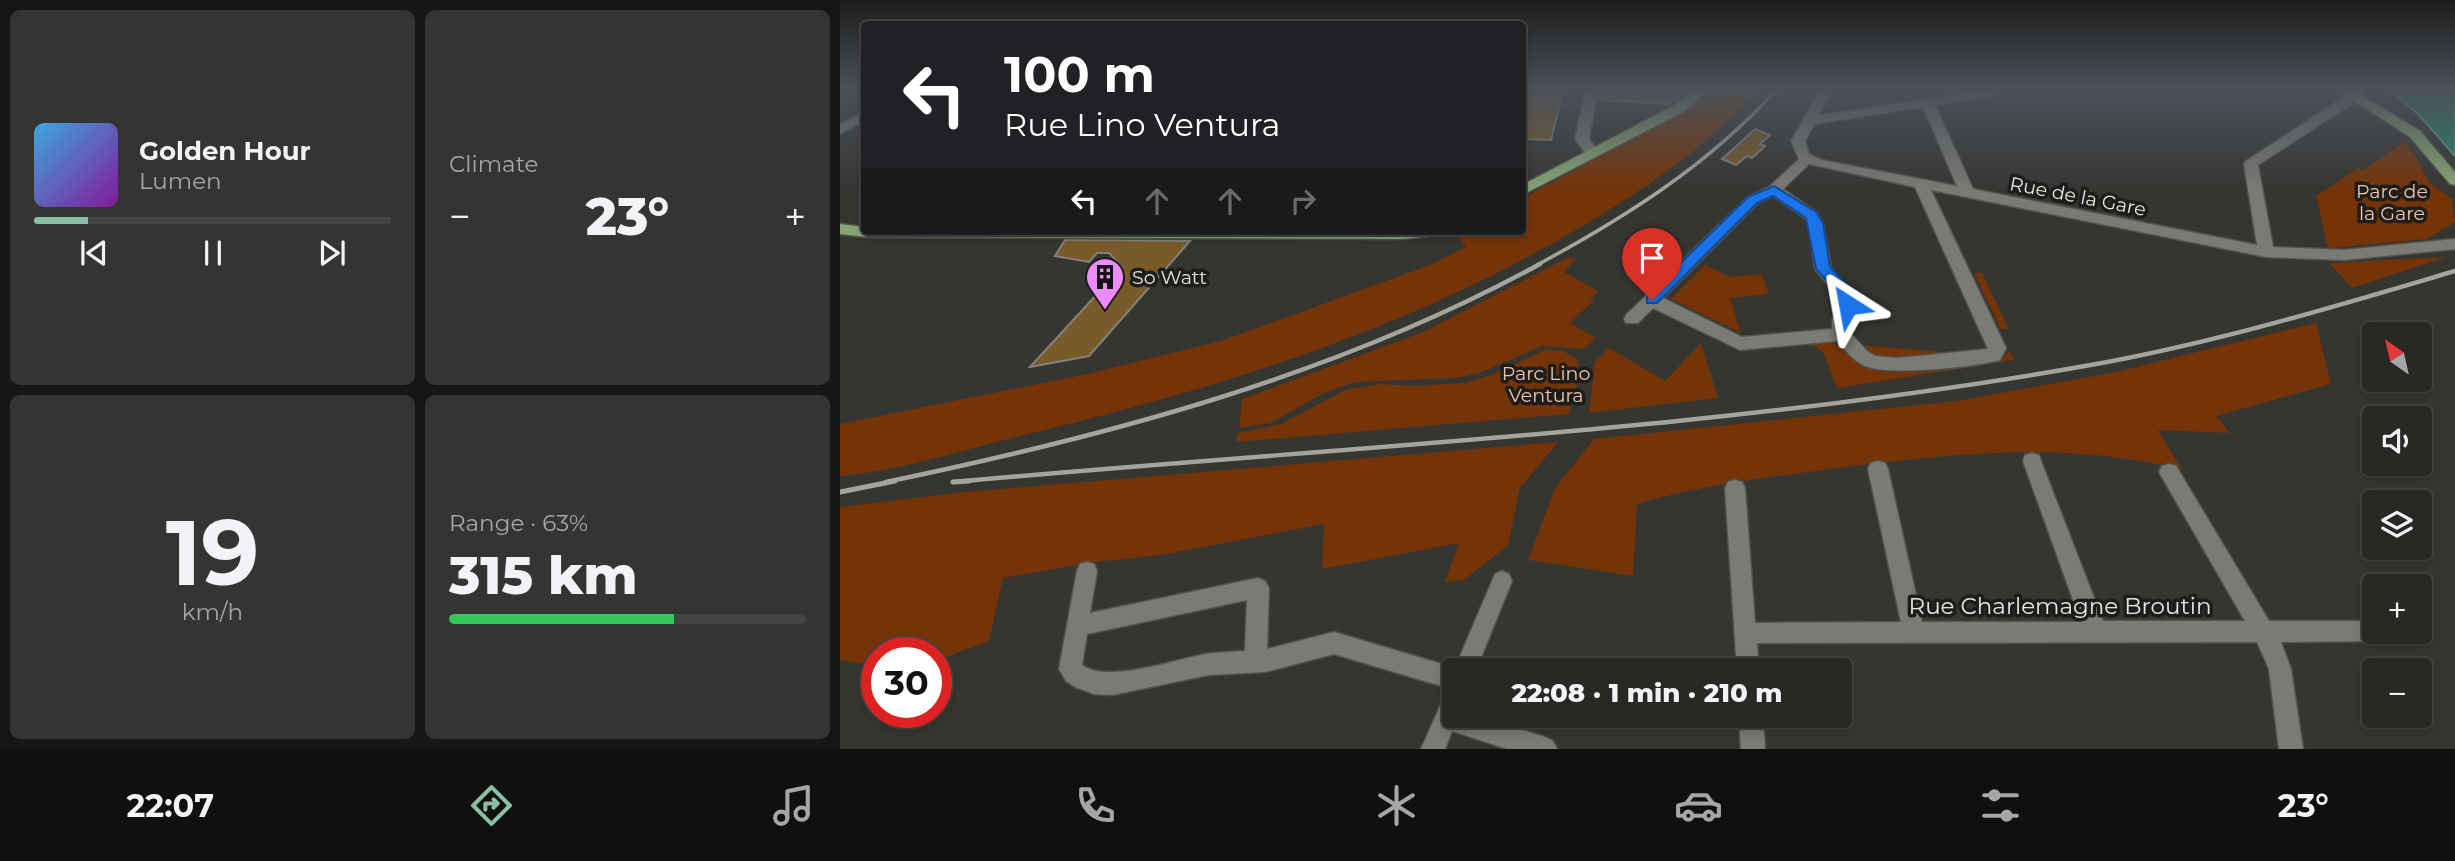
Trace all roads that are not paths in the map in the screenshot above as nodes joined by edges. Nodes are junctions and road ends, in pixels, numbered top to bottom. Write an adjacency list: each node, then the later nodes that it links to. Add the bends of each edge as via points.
1 (1585, 123): 8 (street, via 1582,139)
2 (1652, 123): 8 (main road)
3 (1808, 123): 9 (street, via 1798,146)
4 (1937, 123): 15 (street)
5 (2306, 123): 20 (street, via 2251,164)
6 (2398, 123): 11 (main road, via 2415,134)
7 (2406, 123): 10 (main road, via 2424,133)
8 (1593, 154): 13 (main road)
9 (1807, 159): 12 (street, Rue de la Gare); 14 (street)
10 (2455, 169)
11 (2455, 181)
12 (1921, 184): 15 (street, Rue de la Gare); 24 (street, via 1997,348 1994,355 1879,364 1861,356)
13 (1526, 189)
14 (1769, 191): 22 (street); 24 (street, via 1804,208 1816,223 1823,269 1849,300 1840,320)
15 (1968, 194): 20 (street, Rue de la Gare)
16 (840, 229): 17 (main road)
17 (861, 229)
18 (2455, 244): 19 (street, Rue de la Gare)
19 (2426, 249): 20 (street, Rue de la Gare, via 2327,256); 21 (street, Rue de la Gare)
20 (2266, 252)
21 (2455, 252)
22 (1652, 300): 23 (street); 24 (street, via 1740,344)
23 (1632, 319)
24 (1842, 334)
25 (2032, 460): 36 (street)
26 (1878, 469): 35 (street)
27 (2169, 472): 32 (street)
28 (1735, 488): 34 (street)
29 (1087, 571): 31 (street)
30 (1502, 581): 37 (street)
31 (1077, 626): 39 (street, via 1070,668 1076,676 1096,683); 39 (street, via 1258,588)
32 (2263, 631): 33 (street, Rue Charlemagne Broutin); 36 (street, Rue Charlemagne Broutin); 47 (street, via 2280,669)
33 (2362, 631)
34 (1745, 633): 35 (street, Rue Charlemagne Broutin); 38 (street)
35 (1914, 633): 36 (street, Rue Charlemagne Broutin)
36 (2097, 634)
37 (1470, 658)
38 (1747, 658)
39 (1256, 661): 40 (street, via 1334,643)
40 (1442, 674)
41 (1442, 727): 44 (street)
42 (1496, 728): 45 (street)
43 (1752, 728): 46 (street)
44 (1433, 749)
45 (1545, 749)
46 (1753, 749)
47 (2291, 749)

